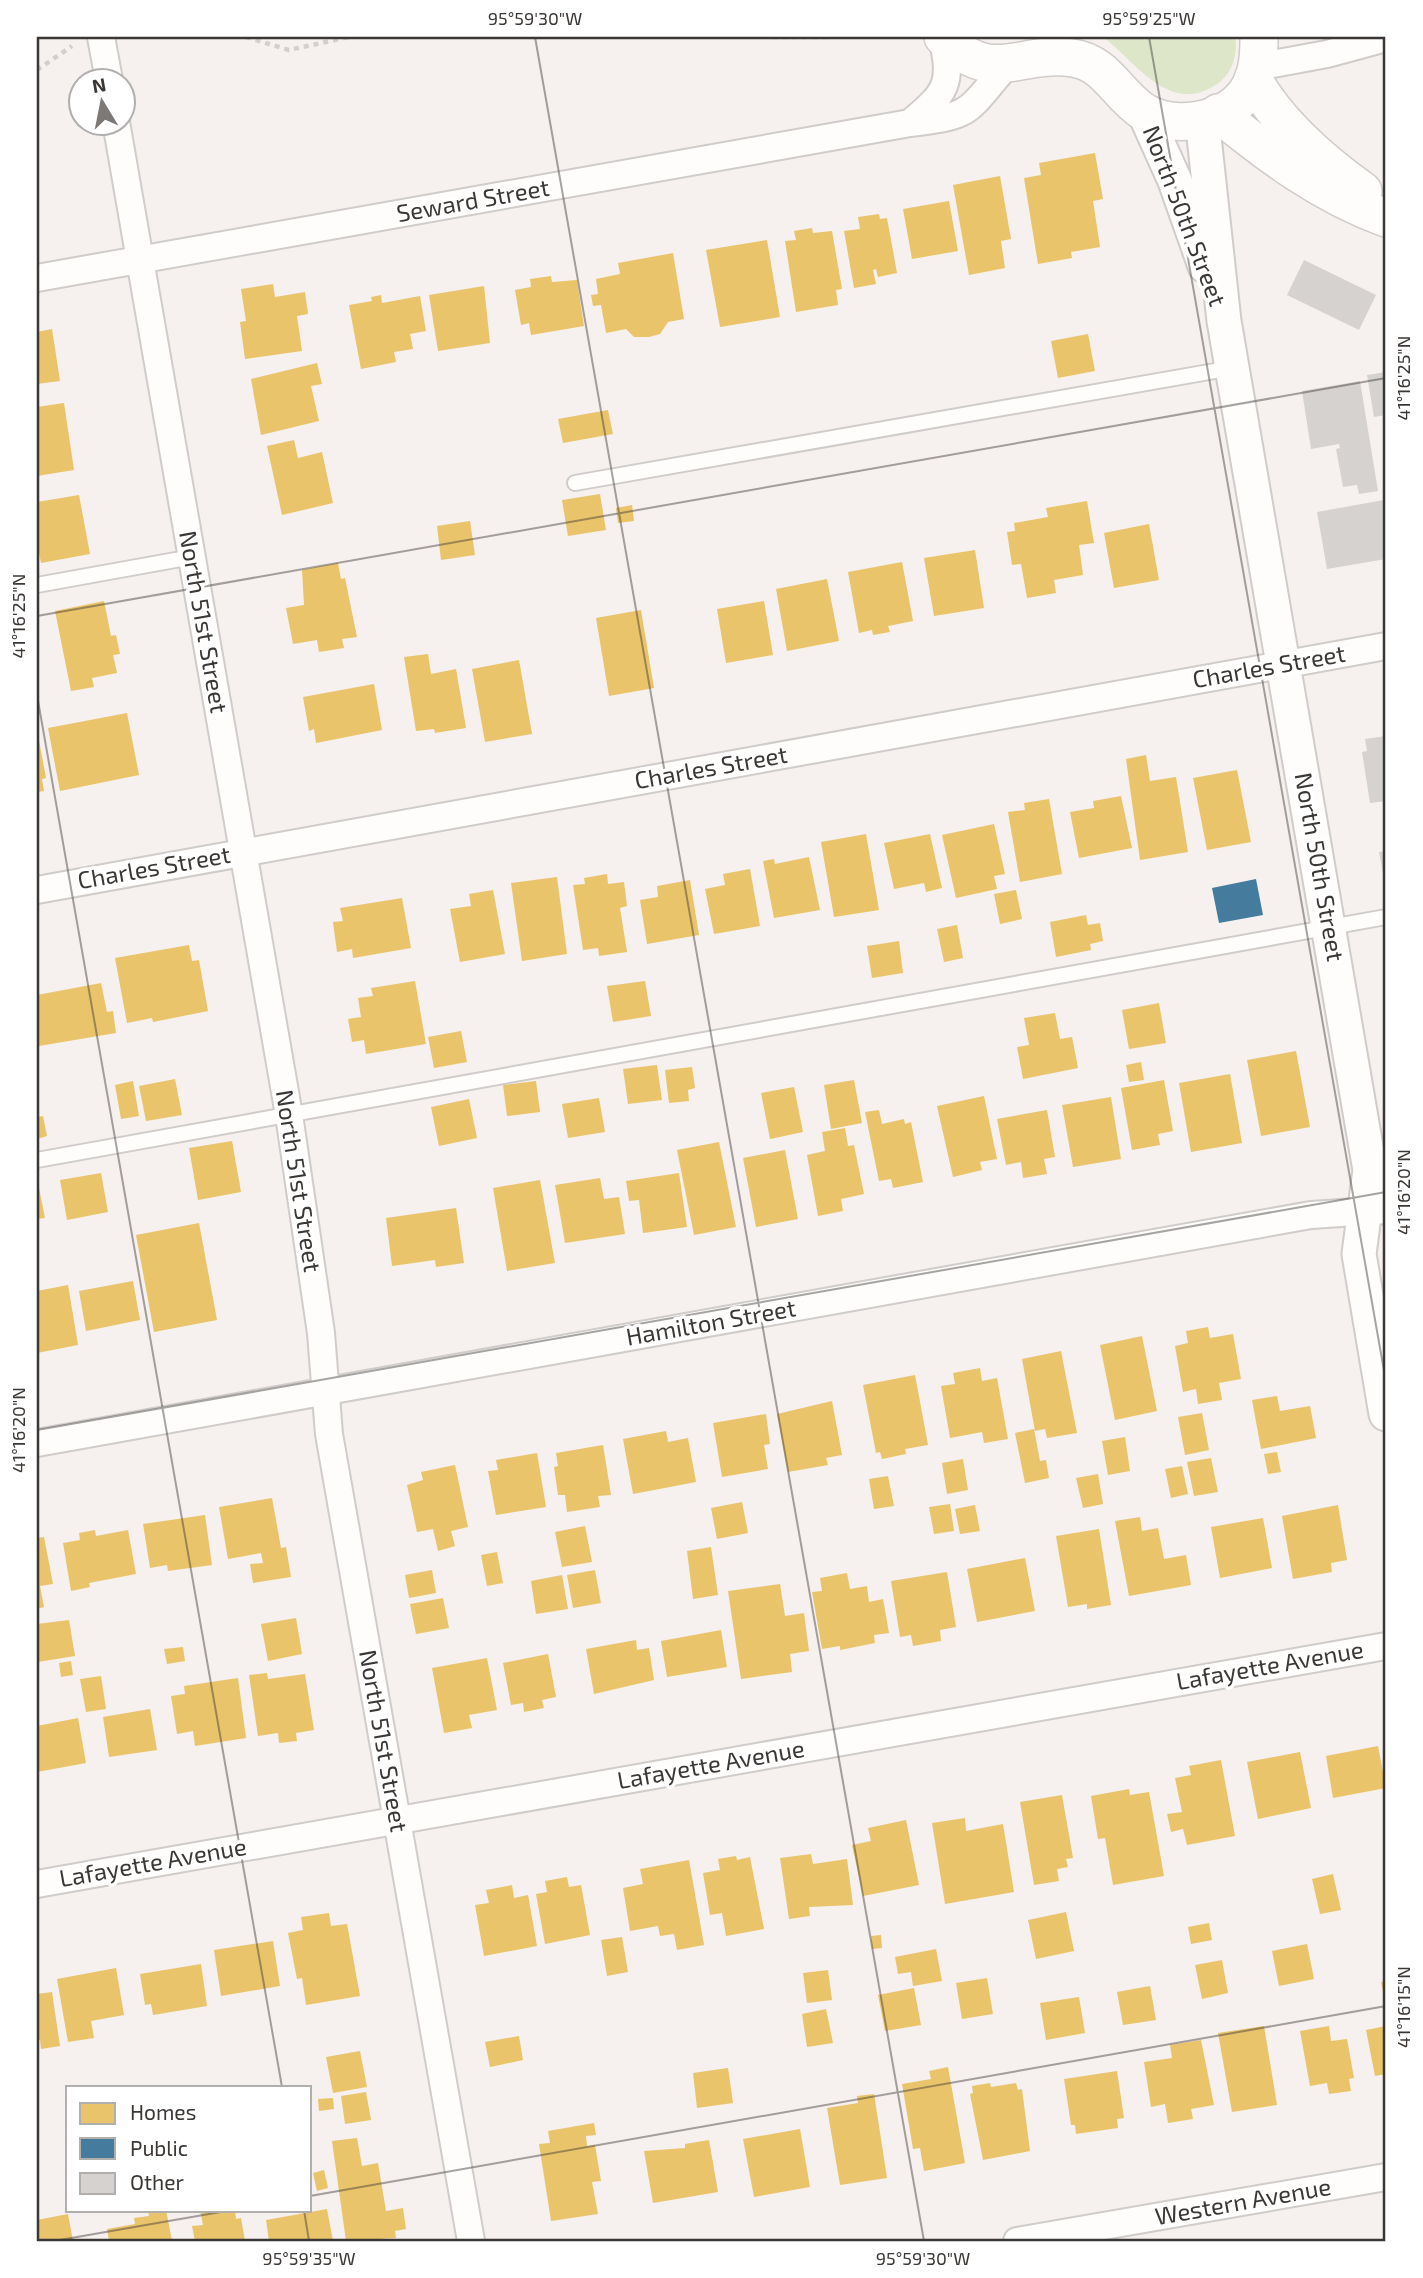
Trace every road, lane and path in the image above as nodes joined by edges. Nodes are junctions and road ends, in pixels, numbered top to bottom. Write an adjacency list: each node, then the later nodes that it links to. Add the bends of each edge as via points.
1 (246, 37): 2 (path, via 289,50)
2 (349, 37)
3 (772, 37): 4 (path)
4 (826, 37)
5 (943, 37): 9 (main road, via 977,62); 14 (street, via 946,89)
6 (1386, 38): 8 (street, via 1327,54)
7 (90, 40): 10 (street); 11 (path)
8 (1257, 61): 13 (main road, via 1246,94); 16 (main road, via 1269,107 1340,174)
9 (1007, 65): 12 (main road, via 1074,58 1108,75); 14 (street, Seward Street, via 968,112)
10 (102, 66)
11 (37, 70)
12 (1144, 112): 13 (main road, via 1167,121); 20 (street, North 50th Street, via 1175,181)
13 (1213, 116): 17 (main road, via 1301,176 1351,205); 20 (street, North 50th Street, via 1204,137)
14 (910, 122): 18 (street, Seward Street)
15 (118, 136): 18 (street, North 51st Street)
16 (1386, 209)
17 (1386, 218)
18 (140, 260): 19 (street, Seward Street); 23 (street, North 51st Street)
19 (37, 278)
20 (1224, 321): 21 (street, North 50th Street)
21 (1232, 368): 22 (lane); 26 (street, North 50th Street)
22 (575, 484)
23 (192, 557): 24 (lane); 27 (street, North 51st Street)
24 (37, 584)
25 (1386, 646): 26 (street, Charles Street)
26 (1284, 664): 27 (street, Charles Street); 30 (street, North 50th Street)
27 (243, 852): 28 (street, Charles Street); 31 (street, North 51st Street)
28 (37, 890)
29 (1386, 917): 30 (lane)
30 (1330, 927): 31 (lane); 33 (street, North 50th Street)
31 (289, 1115): 32 (lane); 34 (street, North 51st Street)
32 (37, 1160)
33 (1376, 1211): 34 (street, Hamilton Street, via 1311,1215); 35 (street, North 50th Street, via 1359,1254)
34 (326, 1391): 36 (street, Hamilton Street); 38 (street, North 51st Street, via 329,1434)
35 (1386, 1414)
36 (37, 1443)
37 (1386, 1646): 38 (street, Lafayette Avenue)
38 (397, 1820): 39 (street, Lafayette Avenue); 41 (street, North 51st Street)
39 (37, 1884)
40 (1386, 2177): 42 (street, Western Avenue)
41 (471, 2241)
42 (1017, 2241)

